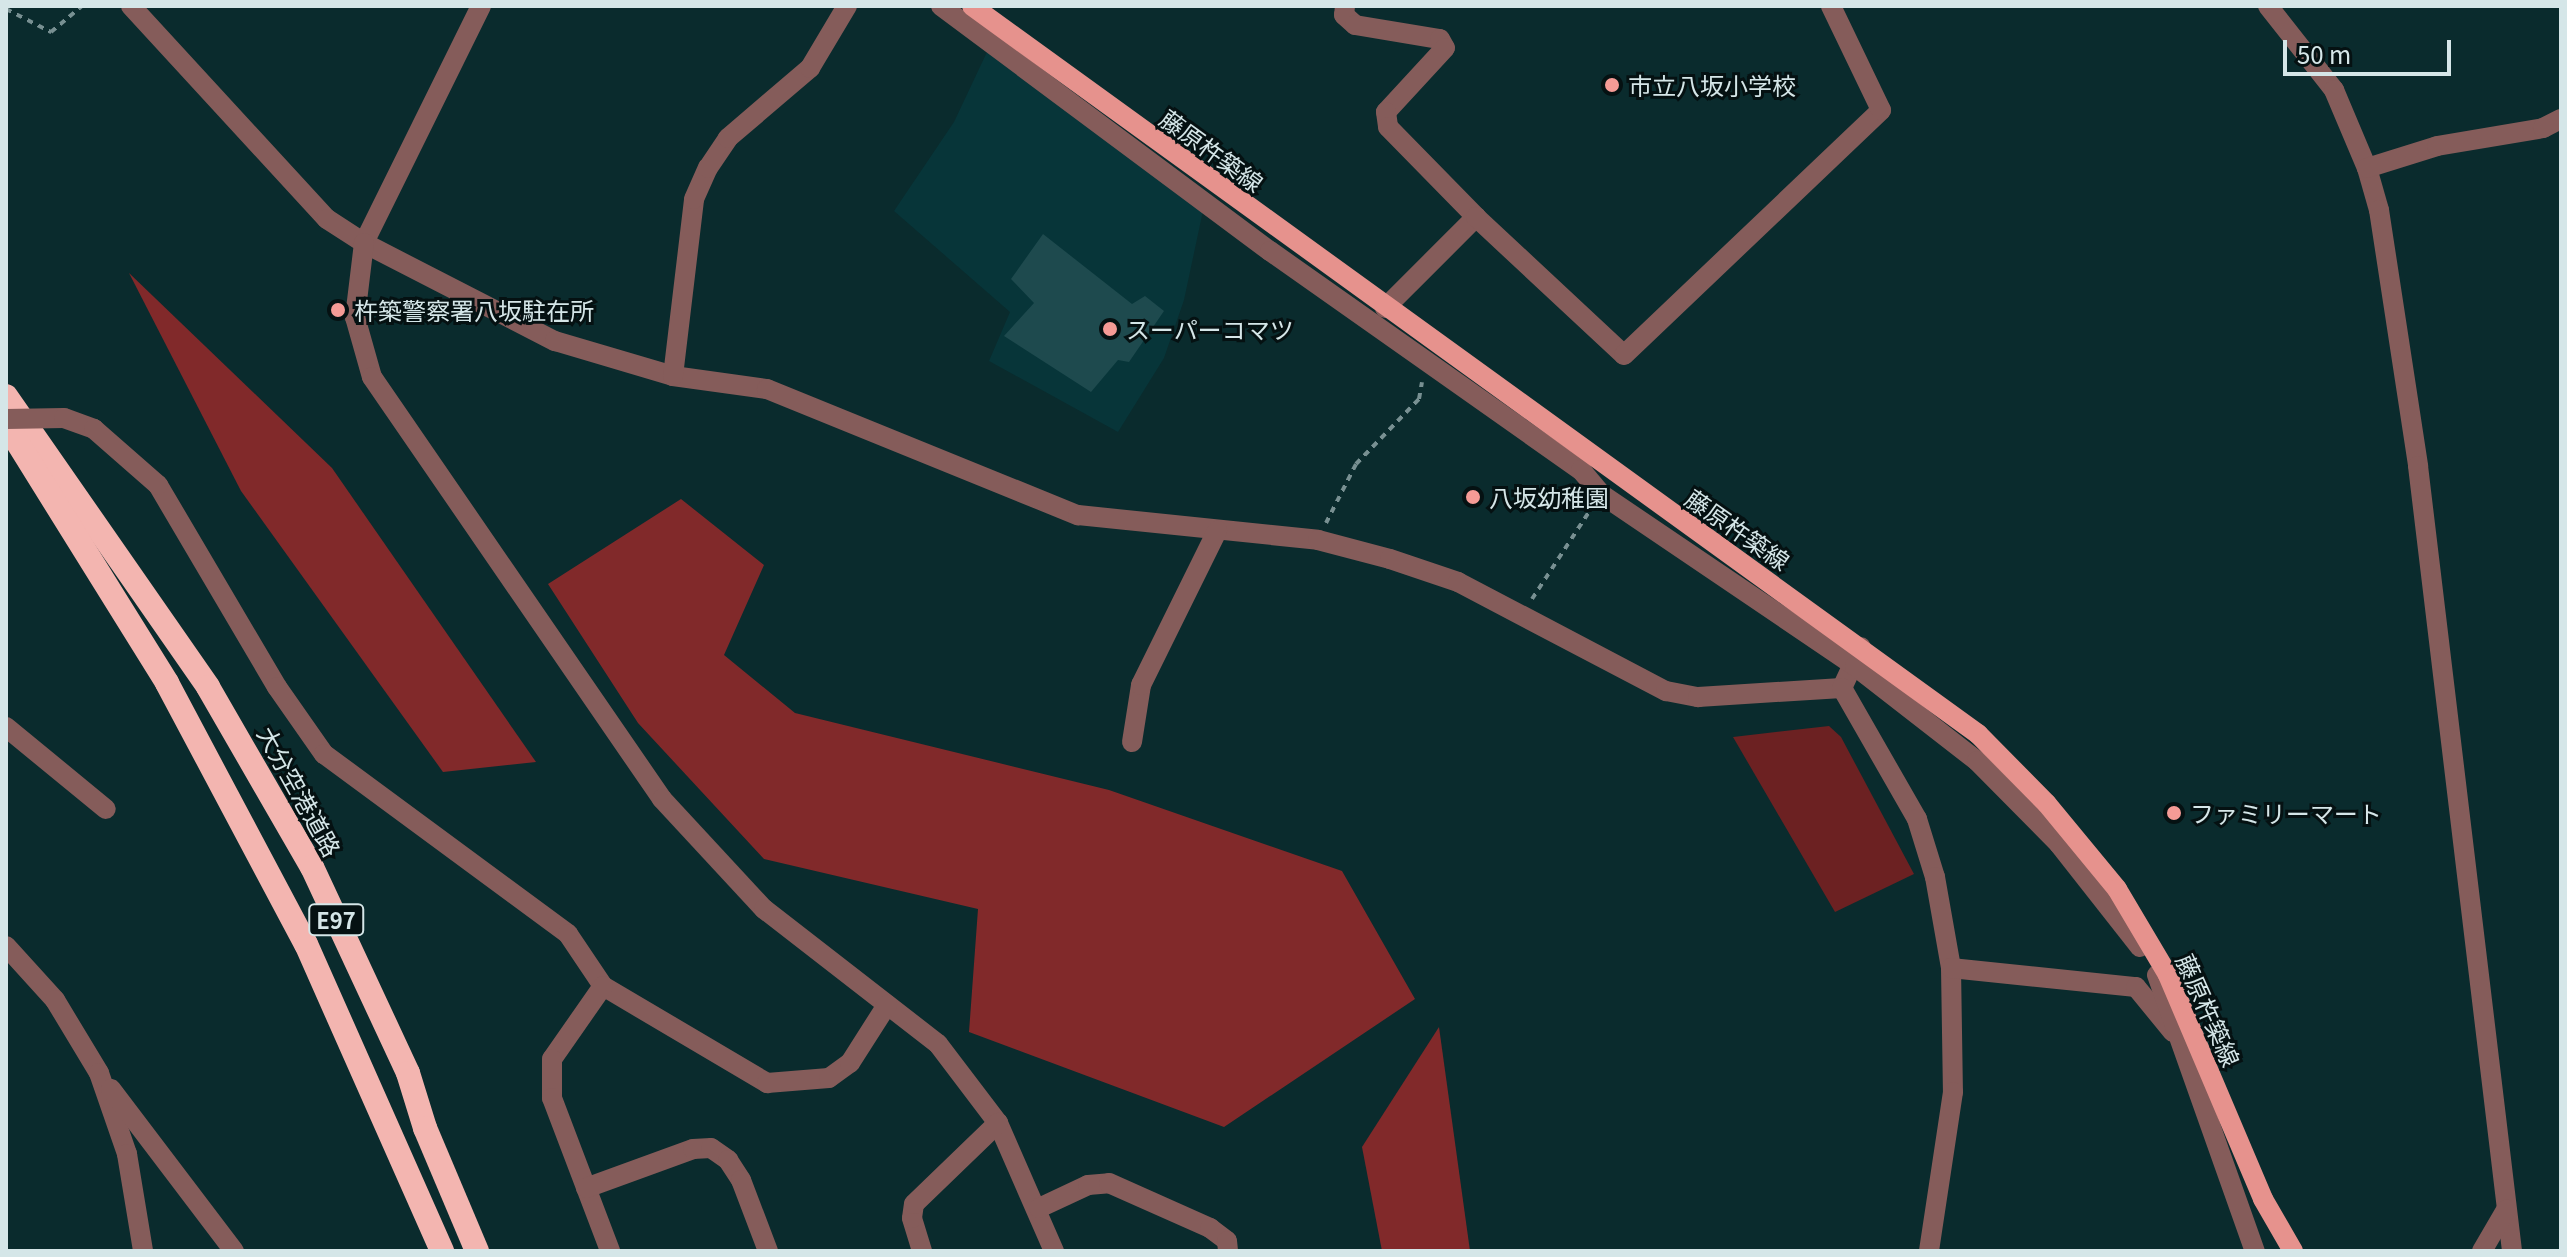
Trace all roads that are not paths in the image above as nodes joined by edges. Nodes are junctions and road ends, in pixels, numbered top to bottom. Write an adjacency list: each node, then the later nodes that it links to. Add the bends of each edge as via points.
1 (131, 6): 12 (street, via 327,219)
2 (481, 6): 12 (street)
3 (847, 6): 14 (street, via 810,68 728,138 708,168 694,199)
4 (941, 6): 18 (street, via 1270,251 1581,470 1601,494)
5 (972, 6): 13 (main road, 藤原杵築線)
6 (1345, 6): 11 (street, via 1344,15 1355,25 1440,39 1445,48 1386,112 1388,127)
7 (1831, 6): 11 (street, via 1881,110 1624,355)
8 (2268, 6): 10 (street, via 2334,90)
9 (2552, 123): 10 (street, via 2437,146)
10 (2367, 168): 32 (street, via 2379,210 2418,466)
11 (1476, 217): 13 (street)
12 (364, 243): 14 (street, via 555,341); 26 (street, via 355,317 372,377 662,799 764,909)
13 (1385, 308): 18 (main road, 藤原杵築線)
14 (673, 376): 17 (street, via 767,389 1078,515)
15 (6, 396): 36 (highway, 大分空港道路 / E97, via 208,687 312,867 408,1073)
16 (6, 421): 25 (street, bridge, via 64,418 94,429 158,485 277,687 324,754 568,934); 35 (highway, E97, via 167,683 306,944)
17 (1217, 531): 19 (street, via 1318,540 1458,582 1666,691 1698,697); 21 (street, via 1141,685)
18 (1858, 656): 19 (street); 27 (street, via 1977,761 2059,844 2128,926 2164,987); 44 (main road, 藤原杵築線, via 1978,734 2047,804 2117,889 2168,975 2263,1199)
19 (1842, 688): 24 (street, via 1917,819 1935,877)
20 (6, 727): 22 (street)
21 (1132, 742)
22 (106, 809)
23 (6, 946): 28 (street, via 55,1000)
24 (1951, 968): 27 (street, via 2136,987); 42 (street, via 1953,1092)
25 (603, 986): 26 (street, via 767,1083 795,1085 829,1078 850,1063); 30 (street, via 552,1059 552,1098)
26 (887, 1005): 29 (street, via 938,1044)
27 (2176, 1035): 43 (street)
28 (99, 1073): 33 (street, via 127,1154); 34 (street)
29 (998, 1123): 31 (street); 39 (street, via 914,1204 912,1218)
30 (586, 1188): 37 (street); 38 (street, via 693,1149 711,1148 728,1160 741,1180)
31 (1039, 1208): 40 (street); 41 (street, via 1088,1185 1109,1183 1210,1228 1227,1241)
32 (2506, 1210): 45 (street); 46 (street)
33 (143, 1251)
34 (234, 1251)
35 (442, 1251)
36 (477, 1251)
37 (610, 1251)
38 (768, 1251)
39 (922, 1251)
40 (1054, 1251)
41 (1228, 1251)
42 (1929, 1251)
43 (2255, 1251)
44 (2293, 1251)
45 (2482, 1251)
46 (2512, 1251)

